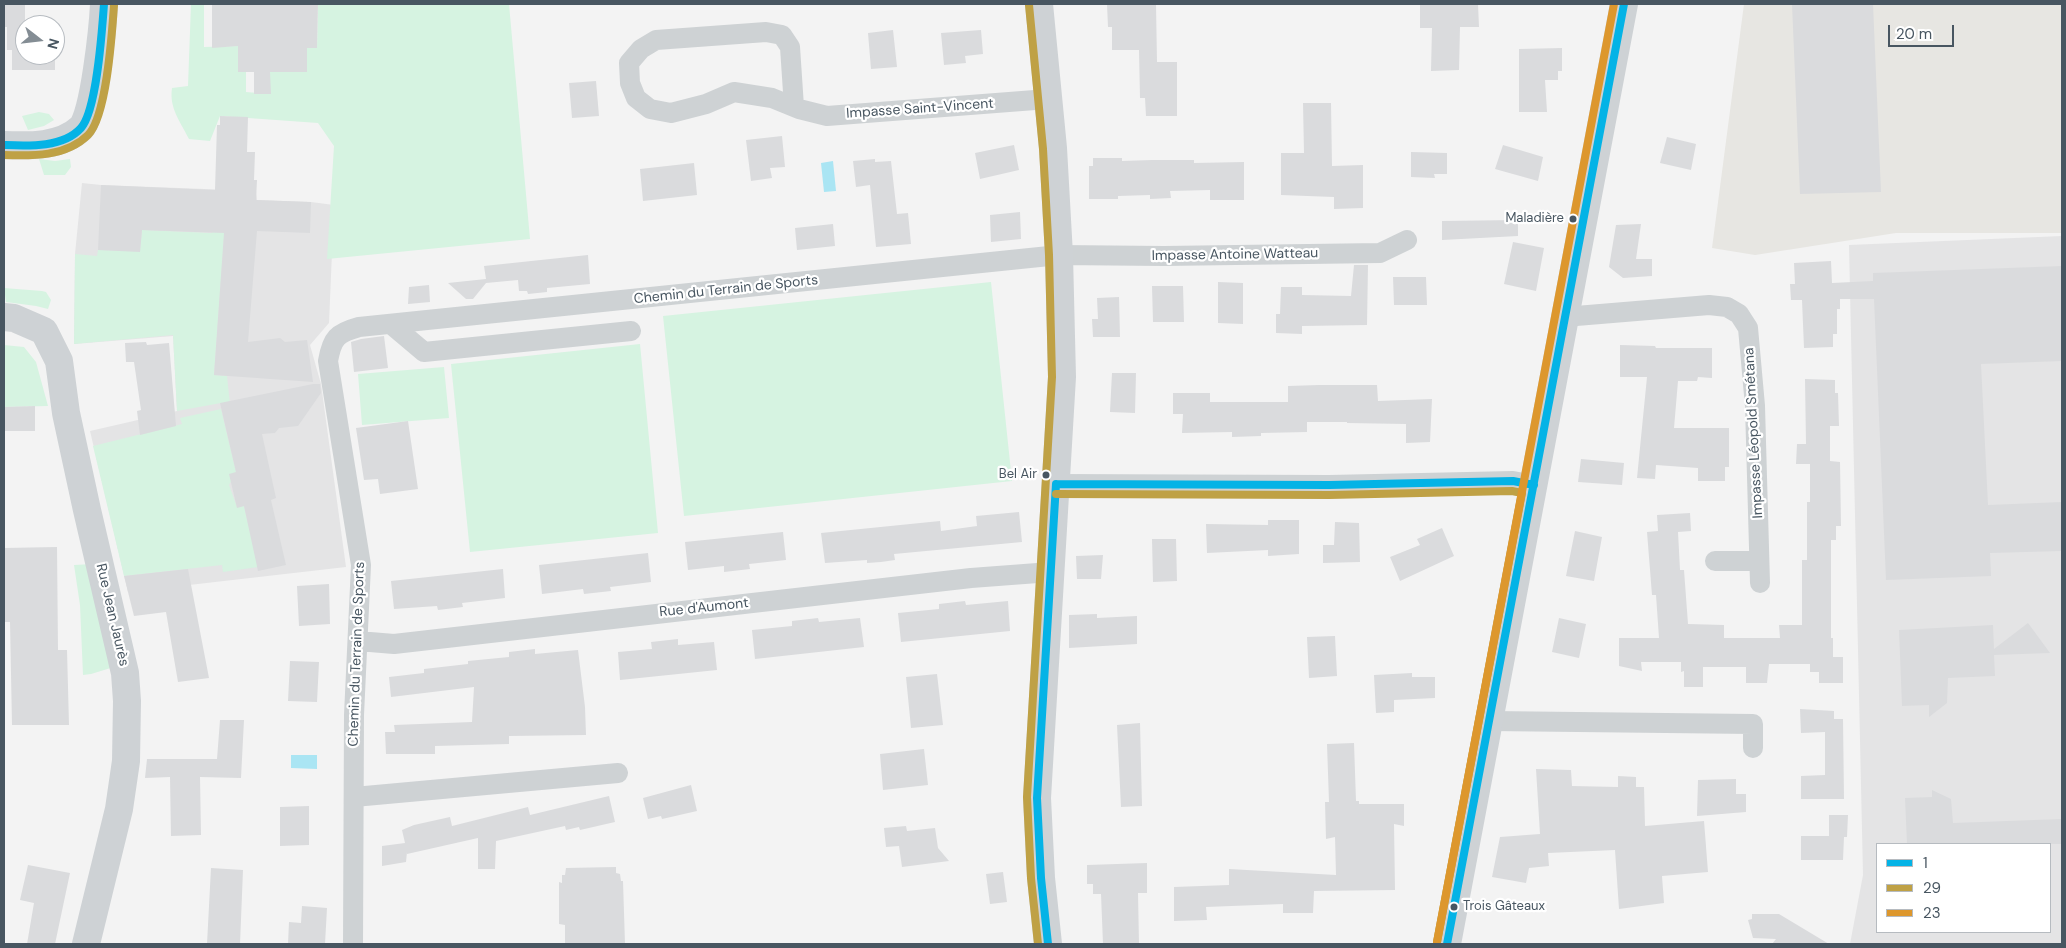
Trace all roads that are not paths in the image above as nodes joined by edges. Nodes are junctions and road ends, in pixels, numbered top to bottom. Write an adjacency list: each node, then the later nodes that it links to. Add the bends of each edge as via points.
1 (104, 4): 6 (street, via 90,108 82,128 68,137 41,146)
2 (1039, 4): 4 (street)
3 (1624, 4): 10 (street)
4 (1048, 99): 5 (street, Impasse Saint-Vincent, via 827,116); 8 (street)
5 (794, 107): 5 (street, Impasse Saint-Vincent, via 772,98 734,92 706,104 671,112 650,109 636,98 630,83 629,63 641,49 656,40 766,32 782,35 790,47)
6 (4, 145)
7 (1407, 240): 8 (street, Impasse Antoine Watteau, via 1380,253)
8 (1060, 255): 11 (street, Chemin du Terrain de Sports); 13 (street, via 1062,377)
9 (4, 317): 24 (street, Rue Jean Jaurès, via 44,331 59,361 66,413 125,673 126,760 119,809)
10 (1564, 317): 14 (street); 16 (street, Impasse Léopold Smétana, via 1709,305 1727,307 1739,314 1748,328 1755,406)
11 (392, 325): 12 (street, via 424,352); 19 (street, Chemin du Terrain de Sports, via 359,327 341,332 331,346 328,361 361,565)
12 (630, 331)
13 (1056, 484): 14 (street, via 1513,482); 17 (street)
14 (1534, 485): 20 (street)
15 (1715, 561): 16 (street)
16 (1759, 561): 18 (street, Impasse Léopold Smétana)
17 (1051, 572): 19 (street, Rue d'Aumont, via 971,578 394,644); 26 (street, via 1037,798 1040,878)
18 (1760, 582)
19 (358, 641): 23 (street, Chemin du Terrain de Sports)
20 (1490, 720): 21 (street, via 1753,724); 27 (street)
21 (1753, 748)
22 (618, 773): 23 (street)
23 (354, 798): 25 (street, Chemin du Terrain de Sports)
24 (86, 944)
25 (353, 944)
26 (1048, 944)
27 (1447, 944)

